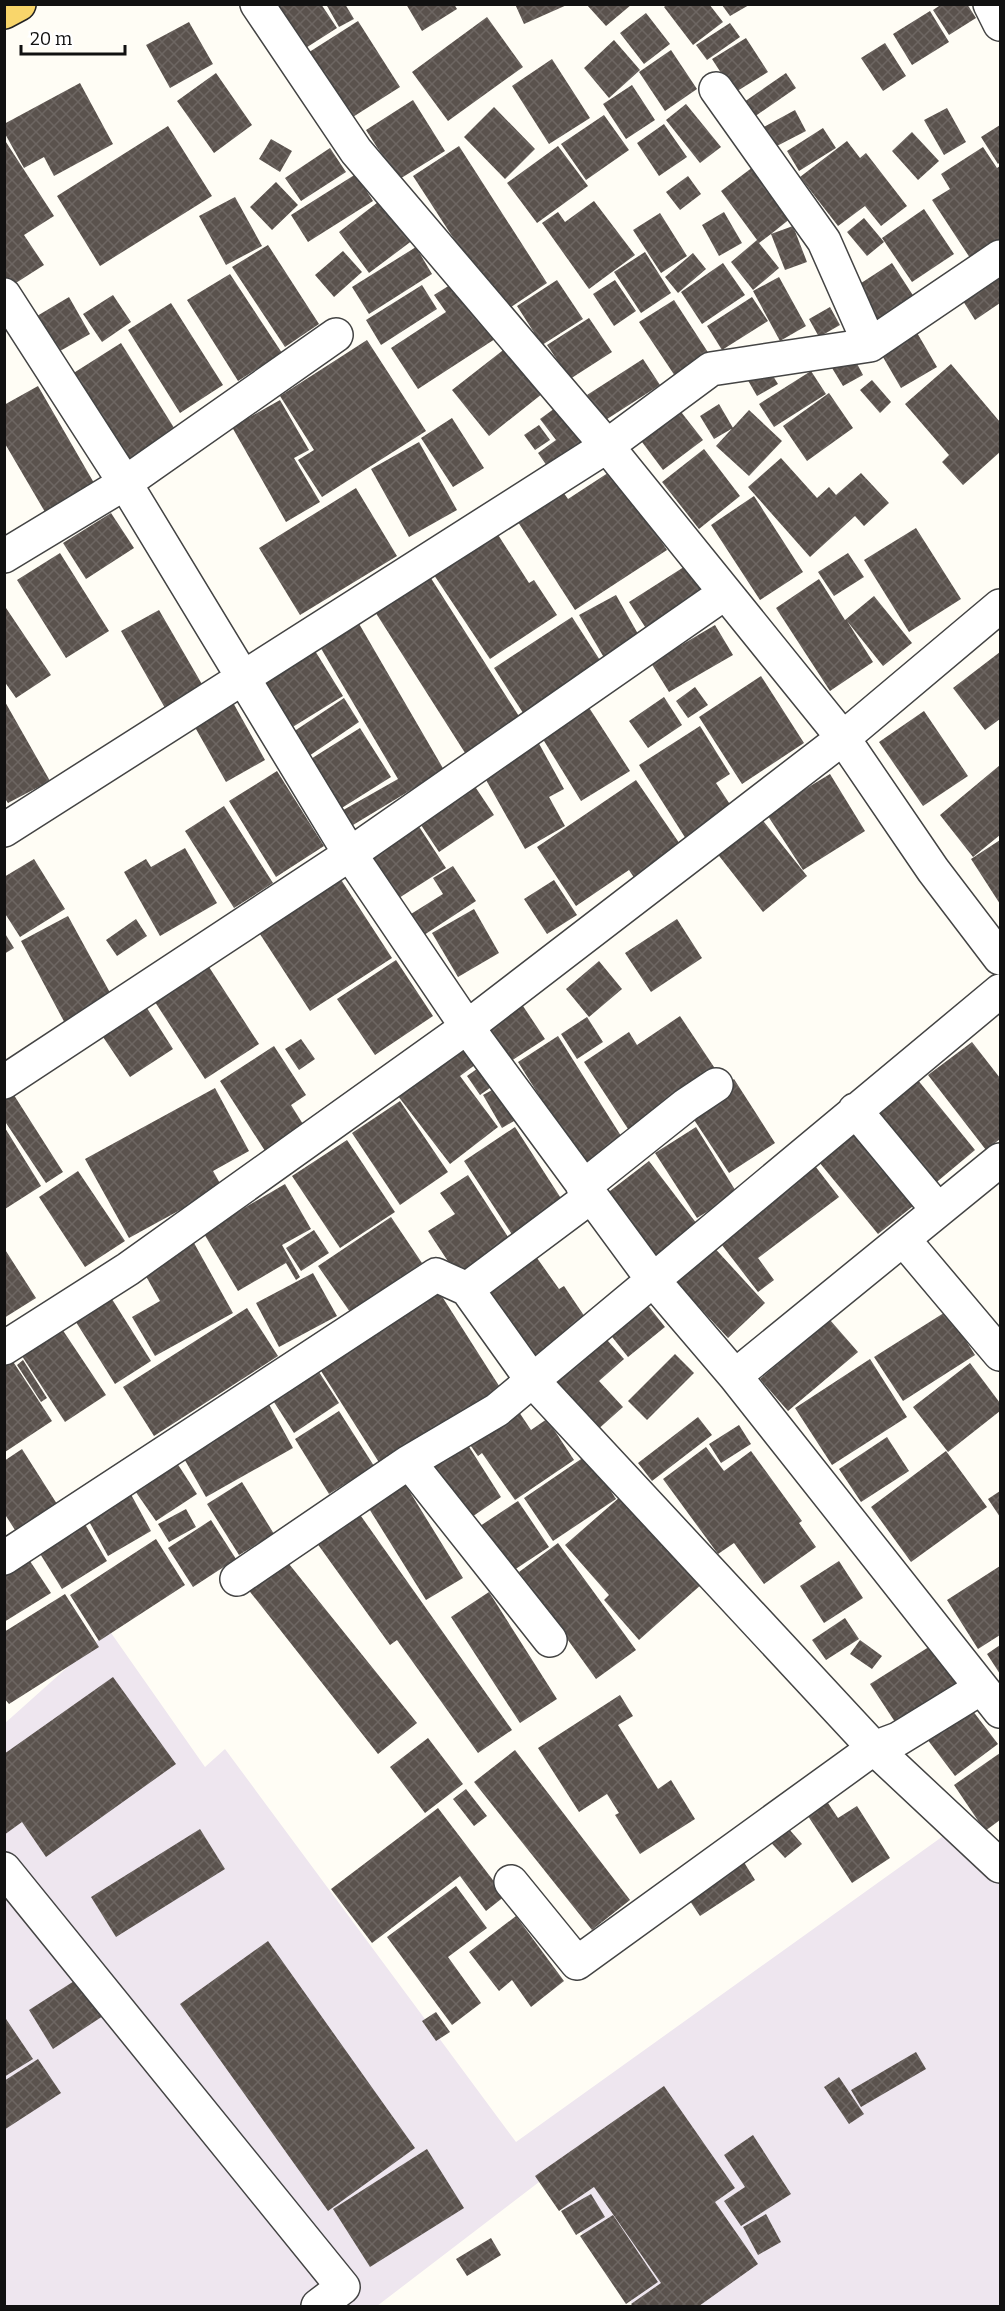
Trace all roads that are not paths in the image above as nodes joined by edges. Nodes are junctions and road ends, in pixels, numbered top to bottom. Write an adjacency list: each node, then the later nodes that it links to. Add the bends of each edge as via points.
1 (19, 4): 4 (main road)
2 (257, 4): 11 (street, via 356,151)
3 (990, 4): 5 (street)
4 (4, 12)
5 (1000, 24)
6 (716, 89): 10 (street, via 824,241)
7 (1000, 257): 10 (street)
8 (4, 295): 12 (street)
9 (336, 335): 12 (street)
10 (870, 345): 11 (street, via 711,369)
11 (607, 447): 14 (street); 16 (street)
12 (125, 483): 13 (street); 16 (street)
13 (4, 556)
14 (725, 593): 17 (street); 19 (street)
15 (1000, 606): 17 (street)
16 (244, 679): 18 (street); 19 (street)
17 (843, 738): 20 (street, via 933,870); 22 (street)
18 (4, 830)
19 (350, 854): 22 (street); 23 (street)
20 (1000, 958)
21 (1000, 991): 25 (street)
22 (468, 1027): 27 (street); 32 (street, via 128,1269)
23 (4, 1082)
24 (716, 1085): 27 (street, via 686,1105)
25 (855, 1110): 28 (street); 30 (street)
26 (1000, 1160): 28 (street)
27 (587, 1192): 30 (street); 31 (street)
28 (938, 1210): 29 (street)
29 (903, 1239): 33 (street); 34 (street)
30 (653, 1280): 34 (street); 35 (street)
31 (467, 1289): 35 (street); 37 (street, via 436,1275)
32 (4, 1348)
33 (1000, 1354)
34 (735, 1376): 40 (street)
35 (532, 1380): 36 (street, via 497,1410); 41 (street)
36 (410, 1462): 38 (street); 39 (street)
37 (4, 1558)
38 (237, 1579)
39 (550, 1640)
40 (991, 1699): 41 (street)
41 (874, 1748): 42 (street); 44 (street, via 577,1963)
42 (999, 1862)
43 (4, 1869): 45 (street, via 343,2287)
44 (511, 1882)
45 (318, 2307)

